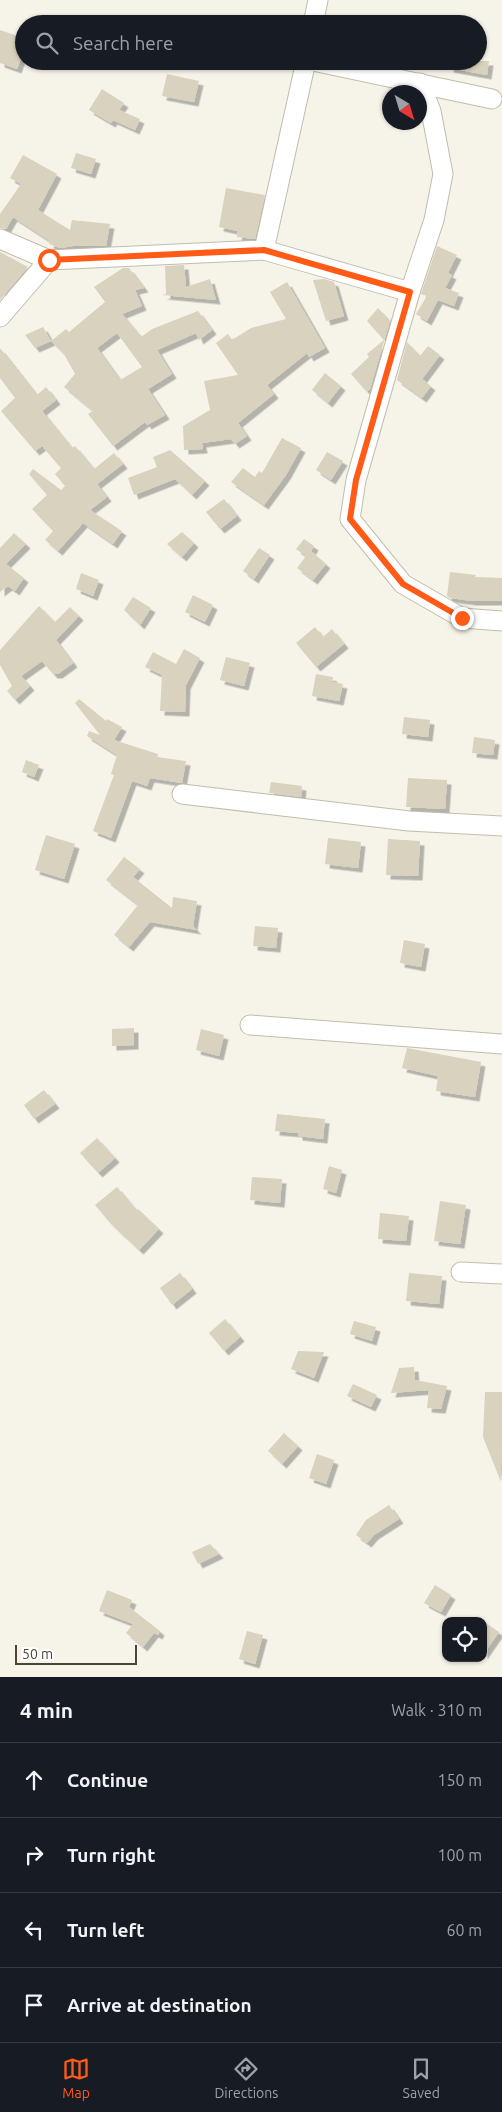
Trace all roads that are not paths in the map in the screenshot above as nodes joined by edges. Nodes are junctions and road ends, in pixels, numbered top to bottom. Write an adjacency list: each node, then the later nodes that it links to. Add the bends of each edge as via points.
1 (318, 0): 2 (street)
2 (315, 15)
3 (304, 70): 8 (street)
4 (355, 70): 5 (street)
5 (420, 84): 6 (street); 10 (street, via 431,112 443,174 434,220)
6 (492, 99)
7 (0, 239): 9 (street)
8 (264, 250): 9 (street); 10 (street)
9 (49, 260): 11 (street)
10 (410, 292): 12 (street, via 356,480 350,519 403,584 462,618)
11 (0, 317)
12 (502, 621)
13 (182, 794): 14 (street, via 409,821)
14 (502, 826)
15 (250, 1025): 16 (street)
16 (502, 1044)
17 (461, 1272): 18 (street)
18 (502, 1274)

